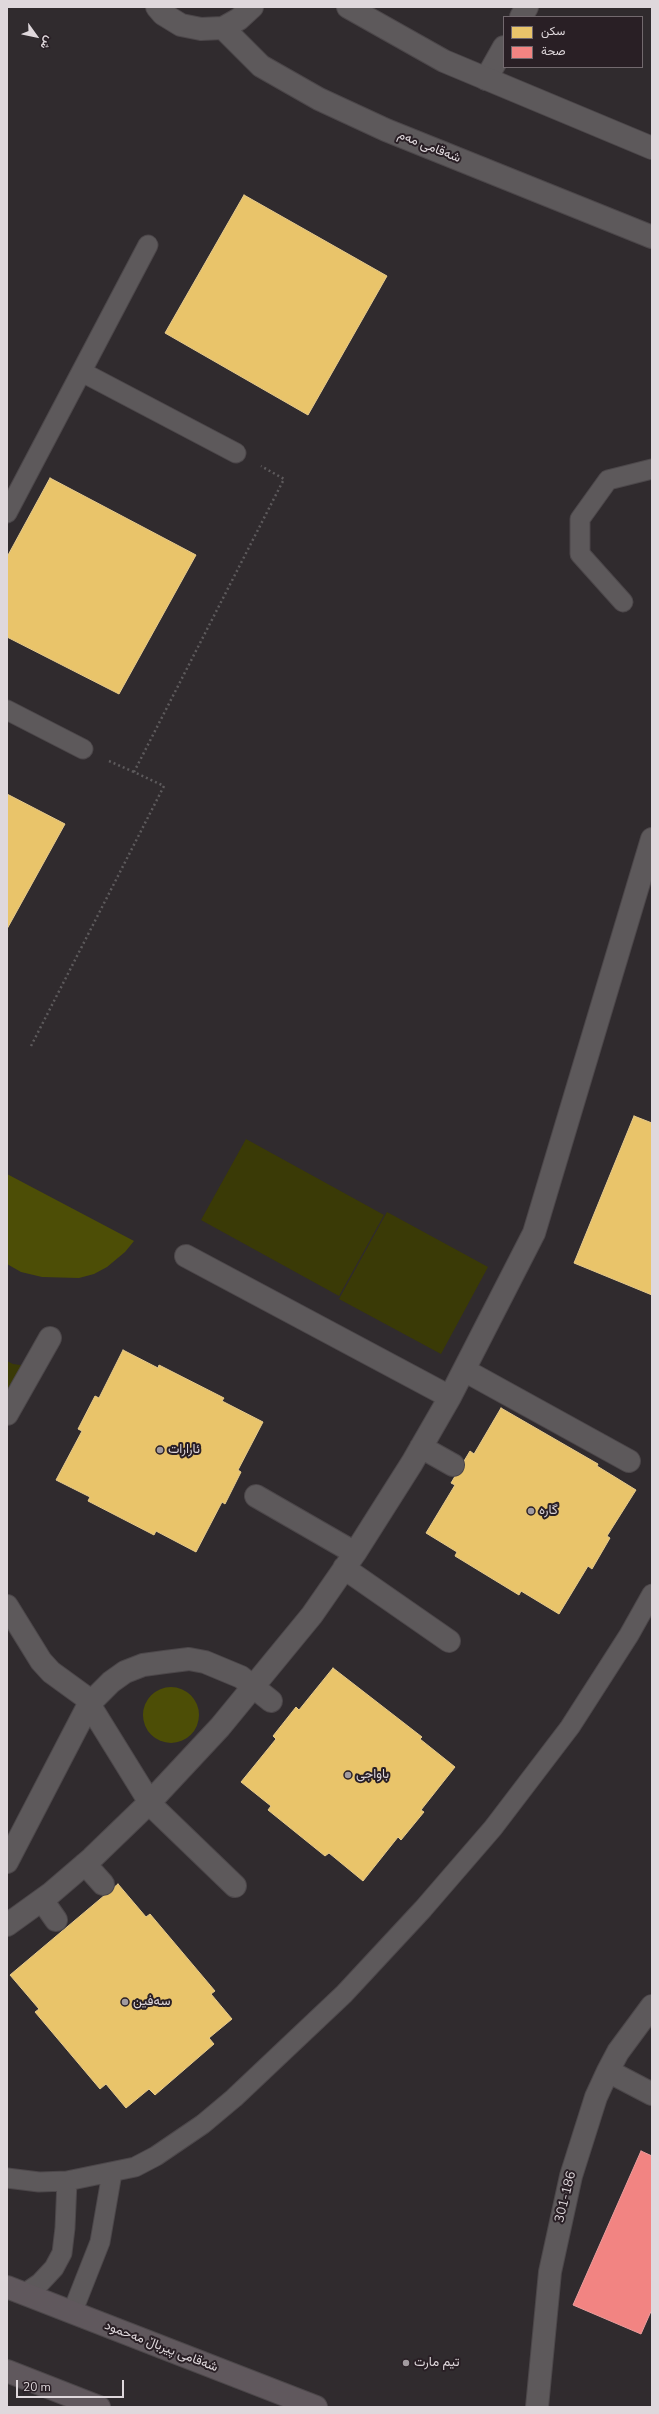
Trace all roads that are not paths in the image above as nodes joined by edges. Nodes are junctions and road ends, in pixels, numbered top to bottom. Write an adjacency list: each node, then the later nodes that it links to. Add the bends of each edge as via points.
1 (157, 7): 6 (street, via 181,25 201,29)
2 (252, 7): 6 (street, via 239,19)
3 (348, 7): 8 (street, via 437,58)
4 (527, 7): 5 (street)
5 (522, 16)
6 (223, 28): 10 (street, شەقامی مەم, via 261,66 319,99 386,130)
7 (503, 49): 8 (street)
8 (486, 79): 9 (street)
9 (652, 148)
10 (652, 237)
11 (148, 245): 12 (lane)
12 (82, 372): 13 (lane); 15 (lane)
13 (236, 453)
14 (652, 469): 16 (lane, via 608,480 580,519 580,554)
15 (7, 513)
16 (623, 602)
17 (7, 710): 18 (lane)
18 (82, 749)
19 (652, 839): 22 (street, via 534,1233)
20 (186, 1256): 23 (street)
21 (50, 1338): 24 (street)
22 (464, 1370): 23 (street); 26 (street)
23 (450, 1397): 25 (street)
24 (7, 1414)
25 (421, 1447): 27 (street); 29 (street)
26 (629, 1461)
27 (453, 1465)
28 (256, 1496): 29 (street)
29 (350, 1560): 32 (street); 33 (street)
30 (652, 1594): 47 (lane, via 629,1636 570,1727 493,1828 423,1909 344,1994 203,2124 156,2156 135,2167)
31 (7, 1606): 34 (street, via 41,1661 51,1672 84,1696)
32 (449, 1641)
33 (262, 1694): 34 (street, via 229,1670 189,1659 143,1665 125,1672 111,1682); 35 (street)
34 (90, 1704): 35 (street); 36 (street)
35 (150, 1802): 38 (street); 40 (street)
36 (13, 1836): 37 (street)
37 (7, 1862)
38 (85, 1864): 39 (street); 41 (street)
39 (102, 1884)
40 (235, 1886)
41 (42, 1900): 42 (street); 43 (street)
42 (56, 1920)
43 (7, 1926)
44 (652, 2006): 45 (street, 301-186, via 618,2052)
45 (608, 2071): 46 (street); 55 (street, 301-186, via 587,2123 559,2223 550,2272)
46 (652, 2094)
47 (112, 2173): 49 (lane); 51 (lane, via 100,2242)
48 (7, 2178): 49 (lane, via 39,2182)
49 (67, 2181): 50 (lane, via 62,2253 54,2268 40,2283)
50 (16, 2290): 51 (main road, شەقامی پیرباڵ مەحمود)
51 (72, 2313): 54 (main road, شەقامی پیرباڵ مەحمود)
52 (7, 2371): 53 (main road)
53 (99, 2407)
54 (316, 2407)
55 (537, 2407)

